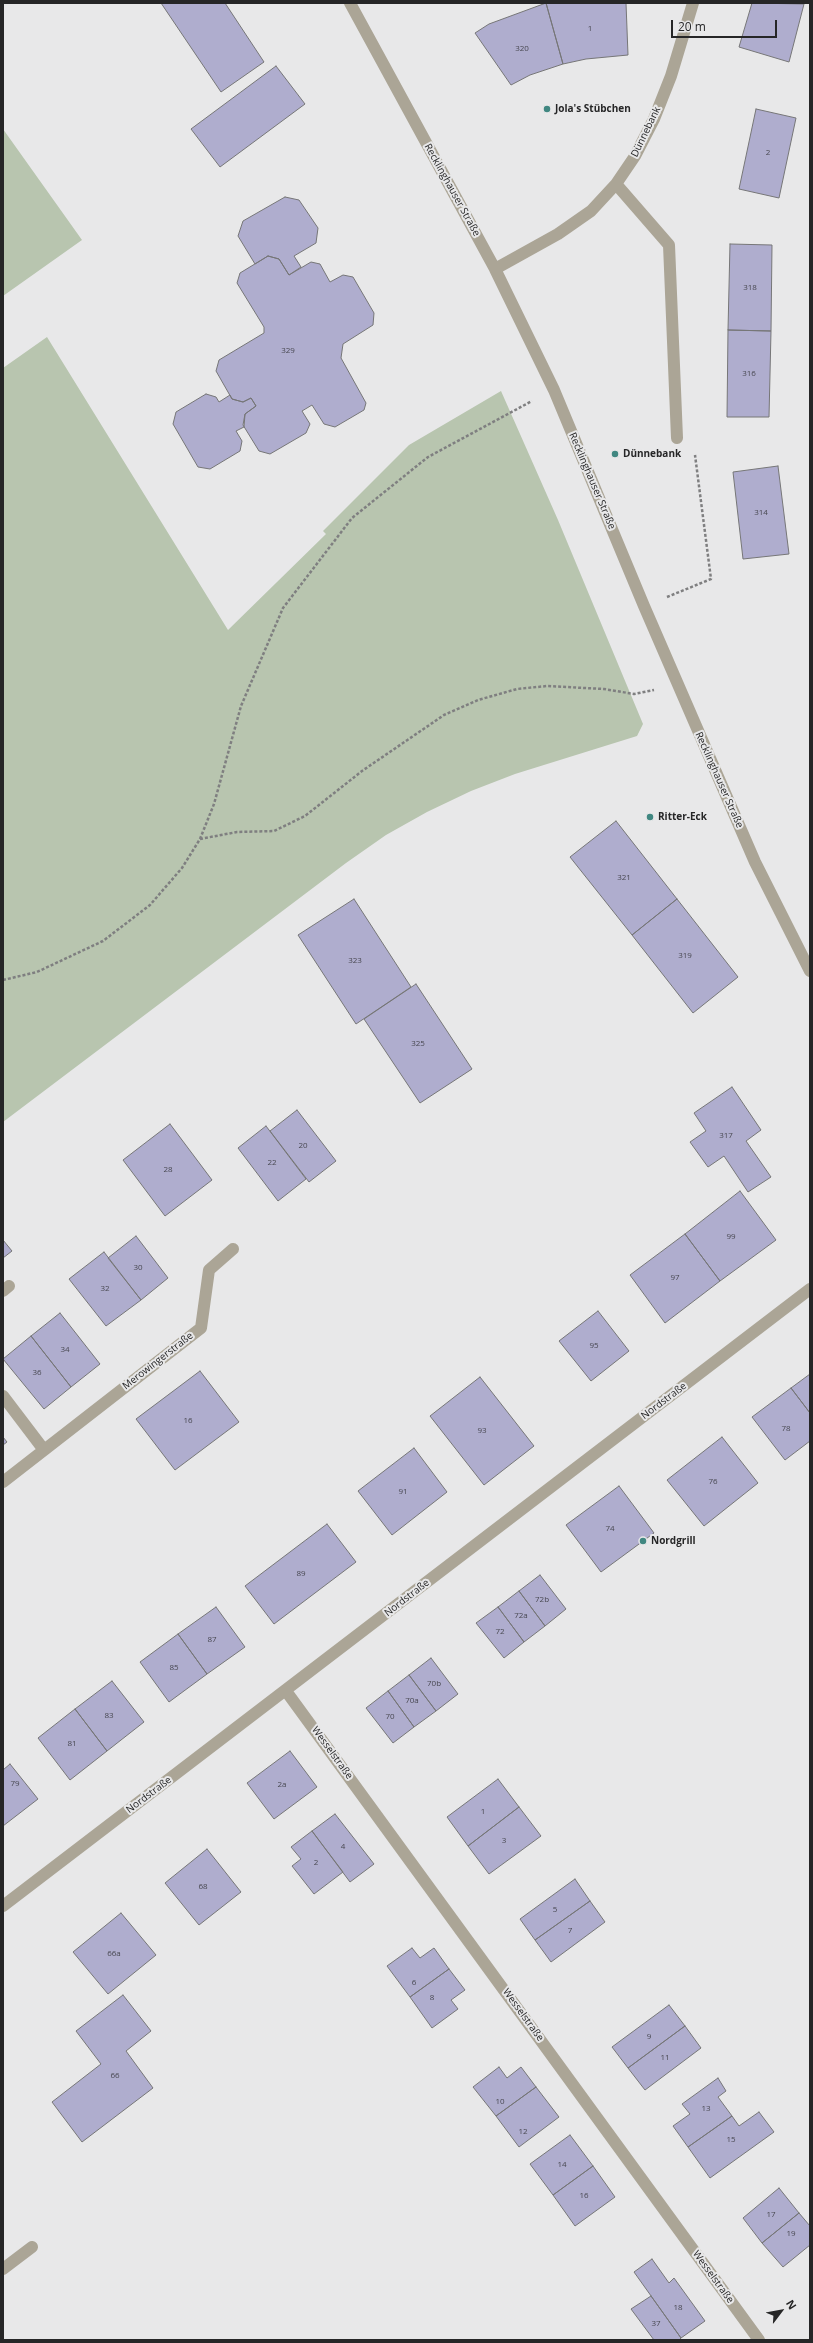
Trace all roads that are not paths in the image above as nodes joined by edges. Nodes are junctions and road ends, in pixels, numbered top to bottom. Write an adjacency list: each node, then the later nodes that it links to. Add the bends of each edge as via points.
1 (350, 3): 4 (street, Recklinghauser Straße)
2 (693, 3): 3 (street, Dünnebank, via 671,76 654,118 635,156)
3 (616, 184): 4 (street, Dünnebank, via 591,211 558,234); 5 (street, via 669,245)
4 (495, 269): 6 (street, Recklinghauser Straße, via 554,390 754,862)
5 (677, 438)
6 (810, 971)
7 (233, 1249): 10 (street, Merowingerstraße, via 209,1270 201,1328)
8 (810, 1289): 12 (street, Nordstraße)
9 (3, 1396): 10 (street)
10 (44, 1450): 11 (street, Merowingerstraße)
11 (3, 1482)
12 (286, 1691): 13 (street, Nordstraße); 16 (street, Wesselstraße)
13 (3, 1906)
14 (32, 2247): 15 (street)
15 (3, 2269)
16 (758, 2340)

